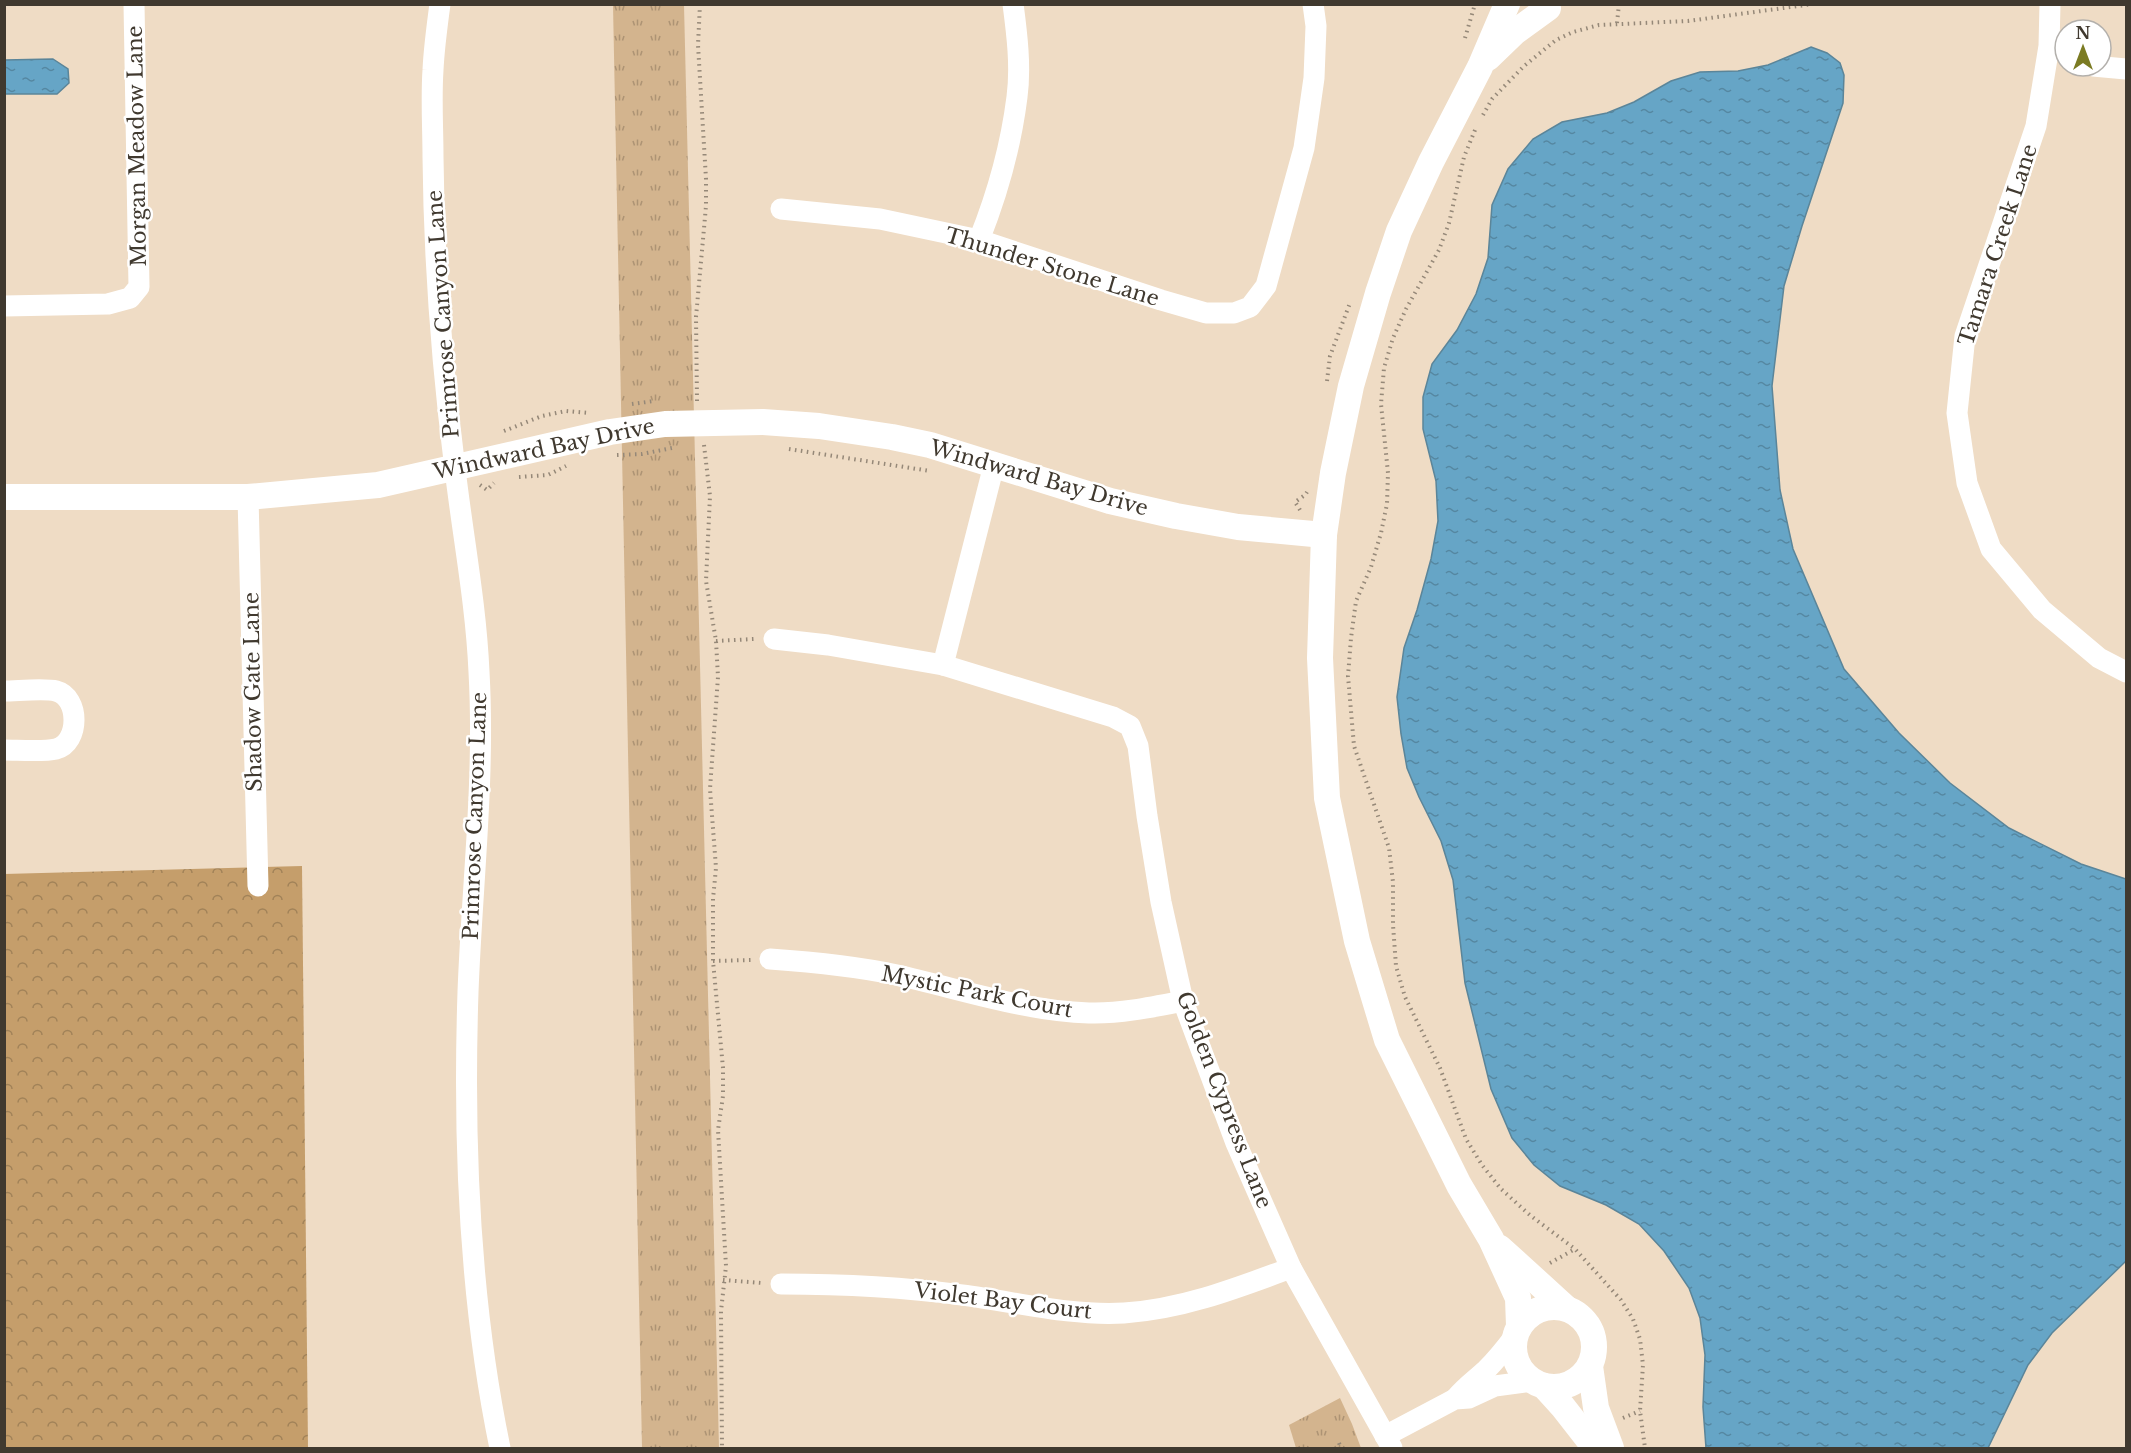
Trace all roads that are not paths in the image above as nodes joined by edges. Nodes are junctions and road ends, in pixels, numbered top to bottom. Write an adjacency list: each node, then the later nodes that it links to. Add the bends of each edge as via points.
1 (134, 4): 13 (street, Morgan Meadow Lane, via 139,287 130,298 108,304)
2 (440, 4): 15 (street, Primrose Canyon Lane, via 433,72 434,224 442,354)
3 (1013, 4): 12 (street, via 1017,95 1006,150)
4 (1313, 4): 12 (street, Thunder Stone Lane, via 1314,78 1304,148 1266,286 1250,307 1234,313 1206,313)
5 (1507, 4): 9 (street)
6 (2050, 4): 8 (street, Tamara Creek Lane, via 2049,46)
7 (1549, 6): 9 (street, via 1515,32)
8 (2053, 56)
9 (1480, 67): 18 (street, via 1399,231 1378,293 1351,386)
10 (2053, 72): 21 (street, Tamara Creek Lane, via 1965,336 1957,413 1967,483 1991,549 2042,609 2099,658)
11 (781, 208): 12 (street, Thunder Stone Lane, via 880,219)
12 (979, 240)
13 (4, 306)
14 (994, 465): 15 (street, Windward Bay Drive, via 930,445 860,431 763,422 714,422 610,432); 18 (street, Windward Bay Drive, via 1110,501 1176,516 1238,527); 20 (street)
15 (455, 468): 17 (street, Windward Bay Drive, via 378,485); 36 (street, Primrose Canyon Lane, via 479,670 481,741 468,991 468,1171 475,1289)
16 (4, 497): 17 (street, Windward Bay Drive)
17 (248, 497): 24 (street, Shadow Gate Lane)
18 (1324, 535): 27 (street, via 1320,658 1327,798 1358,941 1386,1040 1459,1185)
19 (774, 639): 20 (street)
20 (944, 664): 26 (street, Golden Cypress Lane, via 1113,717 1130,726 1138,746 1161,902)
21 (2127, 672)
22 (4, 691): 23 (street, via 55,691 68,698 73,710 69,740 57,749)
23 (4, 750)
24 (258, 886)
25 (770, 960): 26 (street, Mystic Park Court, via 828,963 894,974 1053,1011 1091,1014)
26 (1184, 1001): 28 (street, Golden Cypress Lane, via 1236,1143)
27 (1491, 1239): 30 (street); 31 (street, via 1518,1298)
28 (1291, 1268): 29 (street, Violet Bay Court, via 1181,1305 1126,1312 1080,1313 894,1287); 35 (street, Golden Cypress Lane)
29 (781, 1284)
30 (1566, 1308): 31 (street, via 1538,1309); 32 (street, via 1578,1314 1594,1338)
31 (1516, 1331): 33 (street, via 1516,1362); 34 (street, via 1497,1358)
32 (1590, 1365): 33 (street, via 1569,1384); 38 (street, via 1596,1408)
33 (1538, 1384): 34 (street, via 1495,1386 1469,1398); 37 (street, via 1563,1407)
34 (1455, 1399): 35 (street)
35 (1389, 1442)
36 (500, 1449)
37 (1595, 1449)
38 (1611, 1449)

